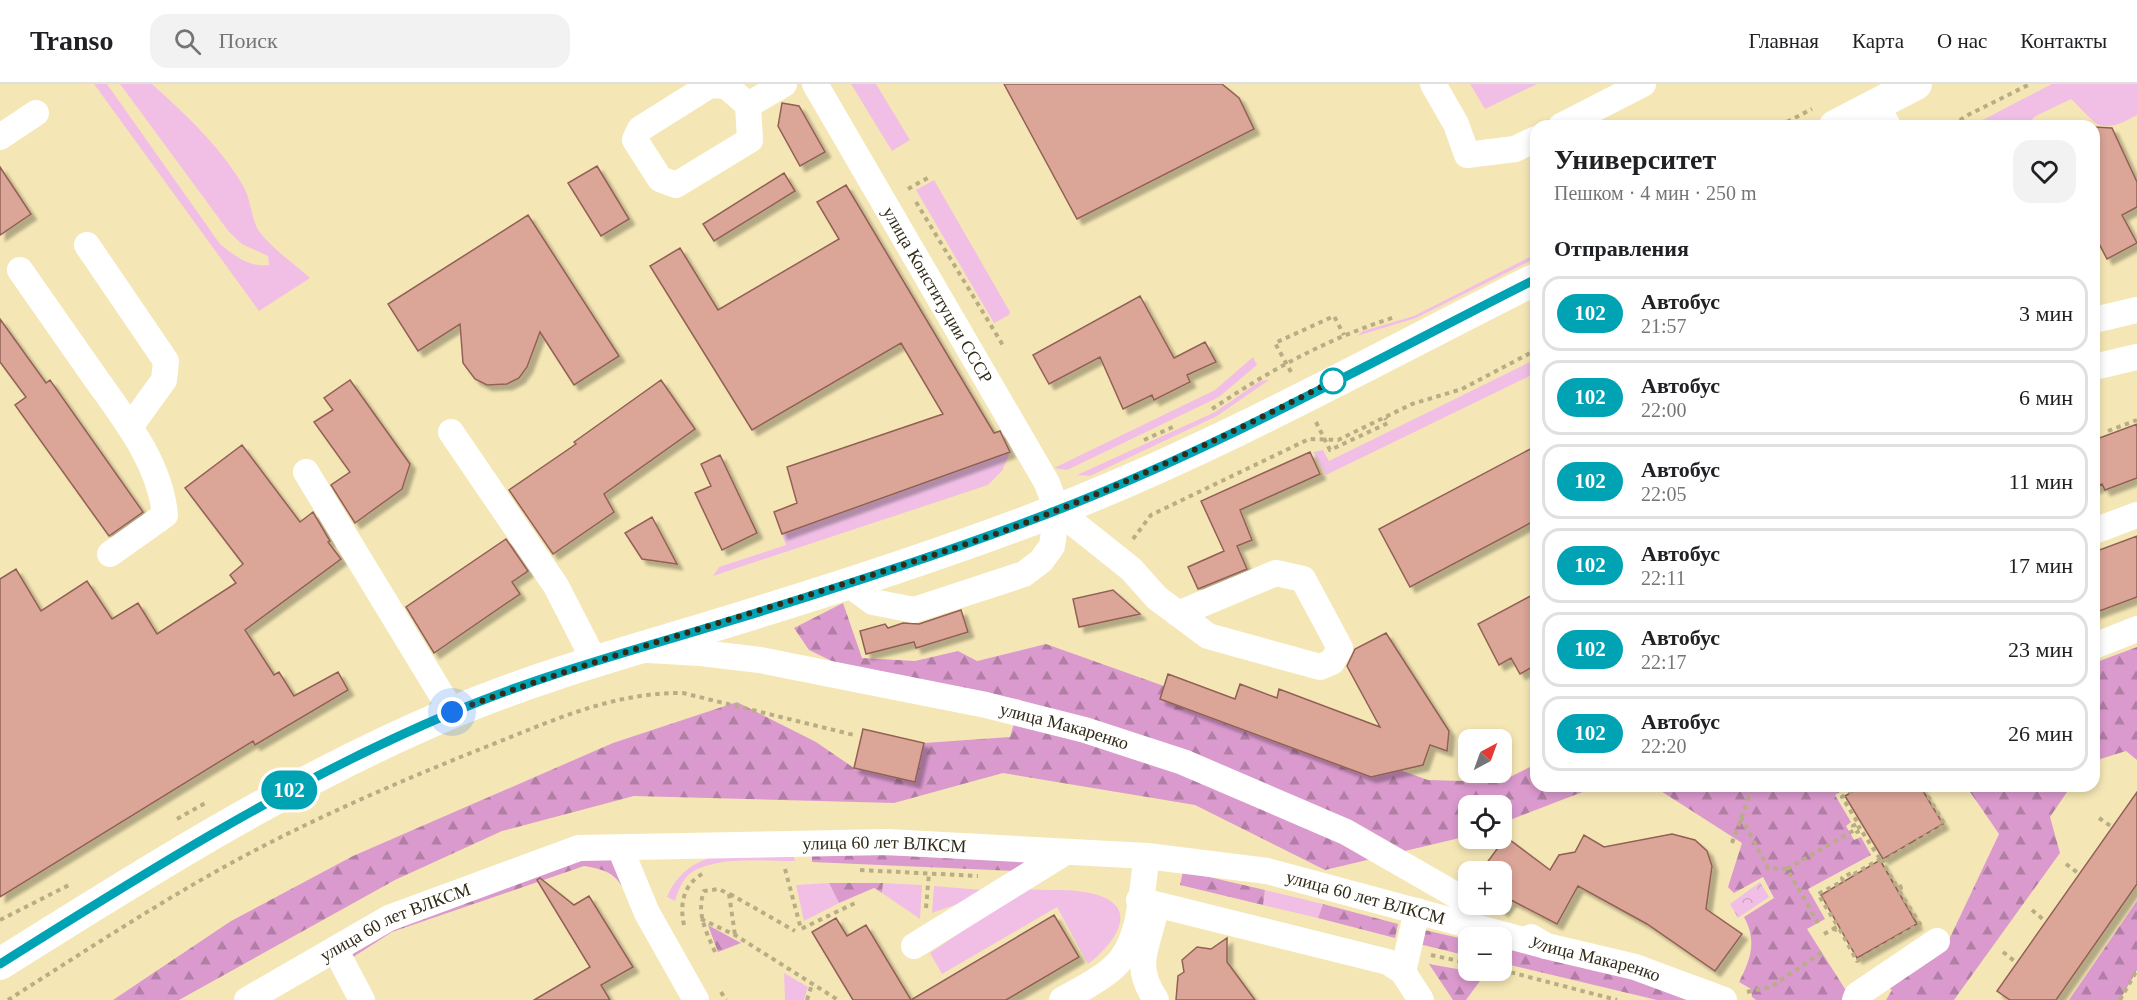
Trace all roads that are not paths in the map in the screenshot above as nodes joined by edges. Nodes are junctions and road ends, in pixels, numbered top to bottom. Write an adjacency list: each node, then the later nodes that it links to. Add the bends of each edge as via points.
1 (784, 84): 6 (street)
2 (815, 84): 23 (street, улица Конституции СССР, via 1047,483)
3 (1433, 84): 12 (street, via 1456,124 1467,154 1515,149)
4 (1643, 84): 9 (street)
5 (1916, 84): 8 (main road)
6 (748, 105): 6 (street, via 726,86 710,85 640,129 635,140 660,179 676,185 750,140)
7 (36, 113): 11 (street)
8 (1882, 115): 10 (main road)
9 (1573, 120)
10 (1861, 120)
11 (0, 137)
12 (1530, 142)
13 (87, 245): 20 (street, via 166,362 164,380)
14 (20, 270): 20 (street)
15 (1530, 282): 23 (main road, via 1118,486)
16 (2137, 310): 17 (street)
17 (2100, 319)
18 (2137, 357): 19 (street)
19 (2100, 366)
20 (130, 427): 26 (street, via 155,472 165,515)
21 (451, 432): 32 (street, via 556,586)
22 (306, 472): 33 (street)
23 (1057, 510): 27 (main road); 27 (street, via 1052,546 1024,574 914,610 873,602); 28 (street, via 1131,569)
24 (2137, 515): 25 (street)
25 (2100, 529)
26 (110, 554)
27 (847, 583): 31 (main road)
28 (1178, 614): 28 (street, via 1208,636 1320,667 1332,662 1340,648 1303,579 1276,573)
29 (2137, 629): 30 (street)
30 (2100, 644)
31 (632, 649): 32 (main road); 37 (street, улица Макаренко, via 760,660 986,705 1085,730 1183,762 1346,832)
32 (594, 660): 33 (main road)
33 (452, 712): 45 (main road, via 352,759 202,838)
34 (620, 848): 35 (street, улица 60 лет ВЛКСМ, via 887,842); 44 (street, улица 60 лет ВЛКСМ, via 579,848 389,918); 47 (street, via 647,913)
35 (1064, 853): 36 (street, улица 60 лет ВЛКСМ); 42 (street)
36 (1147, 856): 38 (street); 39 (street, улица 60 лет ВЛКСМ, via 1267,871)
37 (1458, 896)
38 (1149, 902): 46 (street, via 1388,962); 50 (street, via 1114,967); 51 (street, via 1142,965 1144,981)
39 (1417, 911): 43 (street, улица 60 лет ВЛКСМ); 46 (street)
40 (1492, 915): 43 (street, улица Макаренко)
41 (1937, 941): 54 (street)
42 (914, 946)
43 (1546, 946): 53 (street, улица Макаренко, via 1635,967)
44 (335, 949): 48 (street, улица 60 лет ВЛКСМ); 49 (street)
45 (0, 964)
46 (1403, 972): 52 (street)
47 (692, 999)
48 (247, 1000)
49 (362, 1000)
50 (1062, 1000)
51 (1156, 1000)
52 (1421, 1000)
53 (1724, 1000)
54 (1855, 1000)

